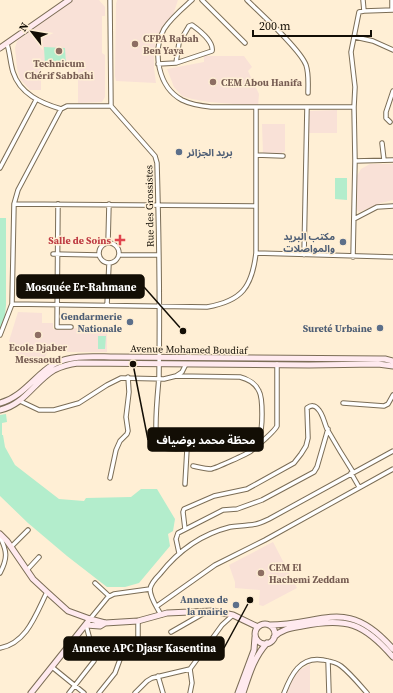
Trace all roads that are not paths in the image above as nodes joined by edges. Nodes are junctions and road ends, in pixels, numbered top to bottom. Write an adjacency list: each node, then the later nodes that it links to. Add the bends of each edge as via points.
1 (69, 0): 12 (main road)
2 (110, 0): 20 (street)
3 (192, 0): 16 (street, via 164,29 160,40)
4 (202, 0): 11 (street)
5 (247, 0): 18 (street, via 295,48 304,62)
6 (363, 0): 9 (street)
7 (392, 0): 8 (street)
8 (393, 10): 9 (street)
9 (364, 11): 10 (street, via 359,12)
10 (355, 38): 14 (street, via 373,41); 22 (street, via 351,52 355,87)
11 (245, 43)
12 (7, 44): 13 (main road); 19 (street, via 18,82)
13 (0, 48)
14 (393, 50)
15 (176, 63): 15 (street, via 212,51 212,45 192,25 179,43); 16 (street)
16 (158, 64): 23 (street, via 170,90 180,100 195,106)
17 (393, 91): 25 (street, via 386,112 386,118)
18 (308, 93)
19 (36, 100): 24 (street); 32 (street)
20 (111, 106): 24 (street, via 67,106); 36 (street, Rue des Grossistes, via 155,156)
21 (307, 107): 22 (street); 23 (street); 47 (street)
22 (354, 107): 31 (street)
23 (256, 108): 27 (street)
24 (61, 109): 33 (street, via 18,190)
25 (390, 122)
26 (382, 143): 29 (street)
27 (256, 155): 28 (street); 37 (street)
28 (283, 156)
29 (384, 160): 30 (street); 31 (street)
30 (393, 160)
31 (355, 161): 39 (street)
32 (0, 168)
33 (14, 204): 34 (street); 51 (street)
34 (58, 204): 35 (street); 43 (street)
35 (109, 204): 36 (street); 40 (street)
36 (158, 204): 37 (street); 46 (street, Rue des Grossistes)
37 (256, 206): 41 (street)
38 (393, 206): 39 (street, via 377,207)
39 (354, 219): 48 (street)
40 (108, 243): 44 (street, via 100,247); 45 (street, via 118,248)
41 (256, 253): 47 (street); 54 (street, via 250,280 244,290 227,302 207,307)
42 (53, 254): 43 (street)
43 (59, 254): 44 (street); 52 (street)
44 (98, 255): 50 (street, via 100,260)
45 (119, 255): 46 (street); 50 (street)
46 (158, 255): 54 (street, Rue des Grossistes)
47 (304, 255): 48 (street)
48 (353, 257): 49 (street)
49 (393, 257)
50 (109, 264): 53 (street)
51 (12, 304): 52 (street); 56 (street)
52 (58, 305): 53 (street); 55 (street, via 57,327)
53 (107, 305): 54 (street)
54 (160, 305): 57 (street, Rue des Grossistes)
55 (71, 327)
56 (0, 335)
57 (159, 360): 58 (main road, Avenue Mohamed Boudiaf); 59 (main road, Avenue Mohamed Boudiaf); 64 (street, Rue des Grossistes); 66 (main road, Avenue Mohamed Boudiaf, via 68,365 54,370); 67 (main road, Avenue Mohamed Boudiaf, via 80,357 63,360 49,367 18,394)
58 (393, 361)
59 (186, 364): 60 (main road, Avenue Mohamed Boudiaf); 62 (street, Avenue Mohamed Boudiaf, via 182,372)
60 (277, 364): 61 (main road, Avenue Mohamed Boudiaf); 73 (street, via 275,430 250,452 210,469)
61 (393, 366)
62 (176, 376): 64 (street); 71 (street, via 240,377 254,385 261,397 261,432 255,443 244,448)
63 (128, 377): 64 (street); 66 (street, via 115,381 79,404 54,410 39,410); 76 (street, via 128,431 116,450)
64 (158, 379): 71 (street, Rue des Grossistes, via 157,442 164,448)
65 (393, 395): 68 (street, via 384,406)
66 (20, 401): 69 (main road, Avenue Mohamed Boudiaf)
67 (0, 403)
68 (344, 403)
69 (0, 410)
70 (328, 429): 75 (street); 79 (street, via 318,467 314,472 262,500 236,509 223,510); 79 (street, via 318,408 307,408 307,442 294,462 246,489 214,496 184,509)
71 (187, 449): 77 (street)
72 (393, 451): 75 (street)
73 (193, 466)
74 (393, 469): 78 (street)
75 (352, 473): 78 (street); 83 (street, via 269,519 256,524 230,527 198,540)
76 (110, 478)
77 (185, 484)
78 (359, 487): 93 (street, via 207,570)
79 (185, 529): 83 (street, via 176,535)
80 (28, 530): 82 (street)
81 (0, 535): 82 (main road); 84 (street)
82 (11, 547): 87 (main road)
83 (179, 553): 90 (street)
84 (6, 554): 85 (street); 88 (street)
85 (0, 556)
86 (39, 557): 87 (street)
87 (27, 570): 91 (main road)
88 (0, 572)
89 (95, 583): 92 (street)
90 (150, 589): 92 (street); 93 (street)
91 (47, 592): 97 (main road, via 68,611); 107 (street, via 28,629 10,645)
92 (109, 596): 97 (street)
93 (157, 606): 95 (street)
94 (208, 611): 95 (main road); 96 (main road); 103 (street)
95 (161, 615): 98 (main road)
96 (233, 615): 102 (main road); 112 (street)
97 (90, 619): 99 (main road); 100 (main road)
98 (138, 621): 99 (main road); 119 (street, via 138,646 122,654 115,673)
99 (104, 623): 100 (main road, via 100,626)
100 (86, 625): 111 (main road); 114 (street, via 94,661)
101 (269, 625): 102 (main road, via 263,624); 105 (main road, via 274,630); 108 (main road, via 336,616 348,618 368,626)
102 (258, 627): 104 (main road)
103 (171, 632)
104 (255, 636): 106 (main road, via 261,643); 123 (main road, via 254,650)
105 (274, 637): 106 (main road); 109 (main road, via 283,630 318,623 342,622 359,627 375,637)
106 (267, 643): 124 (main road, via 254,662)
107 (0, 648)
108 (393, 649)
109 (393, 657)
110 (328, 661): 115 (street, via 341,666); 125 (street, via 311,660 300,665); 126 (street)
111 (52, 667): 114 (street); 116 (main road)
112 (190, 669): 113 (street); 122 (street)
113 (158, 676): 120 (street, via 147,681); 121 (street)
114 (75, 685): 117 (street); 118 (street)
115 (363, 691): 127 (street)
116 (31, 693)
117 (69, 693)
118 (84, 693)
119 (99, 693)
120 (135, 693)
121 (163, 693)
122 (190, 693)
123 (238, 693)
124 (243, 693)
125 (284, 693)
126 (329, 693)
127 (367, 693)

